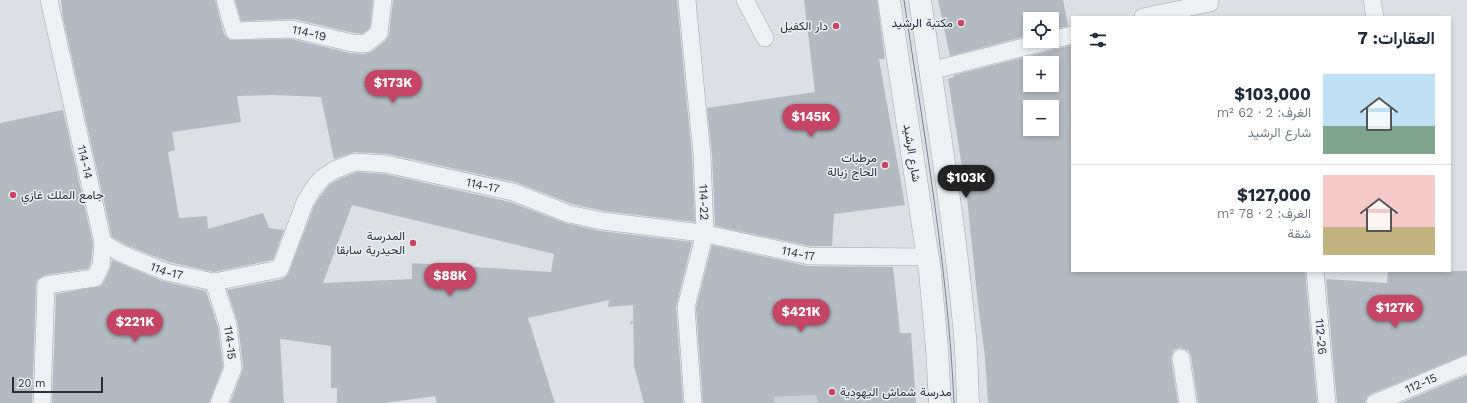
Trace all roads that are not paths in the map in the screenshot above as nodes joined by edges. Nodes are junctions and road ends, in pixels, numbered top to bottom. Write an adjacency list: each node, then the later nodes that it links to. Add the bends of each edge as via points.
1 (49, 0): 18 (lane, 114-14)
2 (225, 0): 3 (lane, 114-19, via 234,31 292,29 365,44 379,33)
3 (383, 0)
4 (687, 0): 17 (lane, 114-22, via 702,155)
5 (745, 0): 13 (lane)
6 (889, 0): 19 (street, شارع الرشيد)
7 (920, 0): 16 (street)
8 (1210, 0): 10 (lane)
9 (1372, 0): 11 (lane)
10 (1154, 16)
11 (1376, 16)
12 (1071, 35): 14 (lane)
13 (765, 38)
14 (1059, 38)
15 (1023, 48): 16 (lane)
16 (930, 72): 28 (street, via 957,262 965,337)
17 (705, 233): 19 (lane, 114-17, via 809,256); 21 (lane, 114-17, via 602,221 569,214 512,192 386,164 355,162 334,170 322,178 313,189 305,202 280,269); 26 (lane, 114-22, via 686,307)
18 (103, 243): 21 (lane, 114-17, via 122,254 166,272); 24 (lane, 114-14, via 101,265 95,278 46,286)
19 (927, 257): 27 (street, شارع الرشيد)
20 (1315, 272): 30 (lane, 112-26)
21 (214, 282): 25 (lane, 114-15, via 228,325 233,368)
22 (1181, 358): 29 (lane)
23 (1467, 364): 31 (lane, 112-15)
24 (42, 403)
25 (219, 403)
26 (693, 403)
27 (940, 403)
28 (968, 403)
29 (1188, 403)
30 (1327, 403)
31 (1374, 403)

